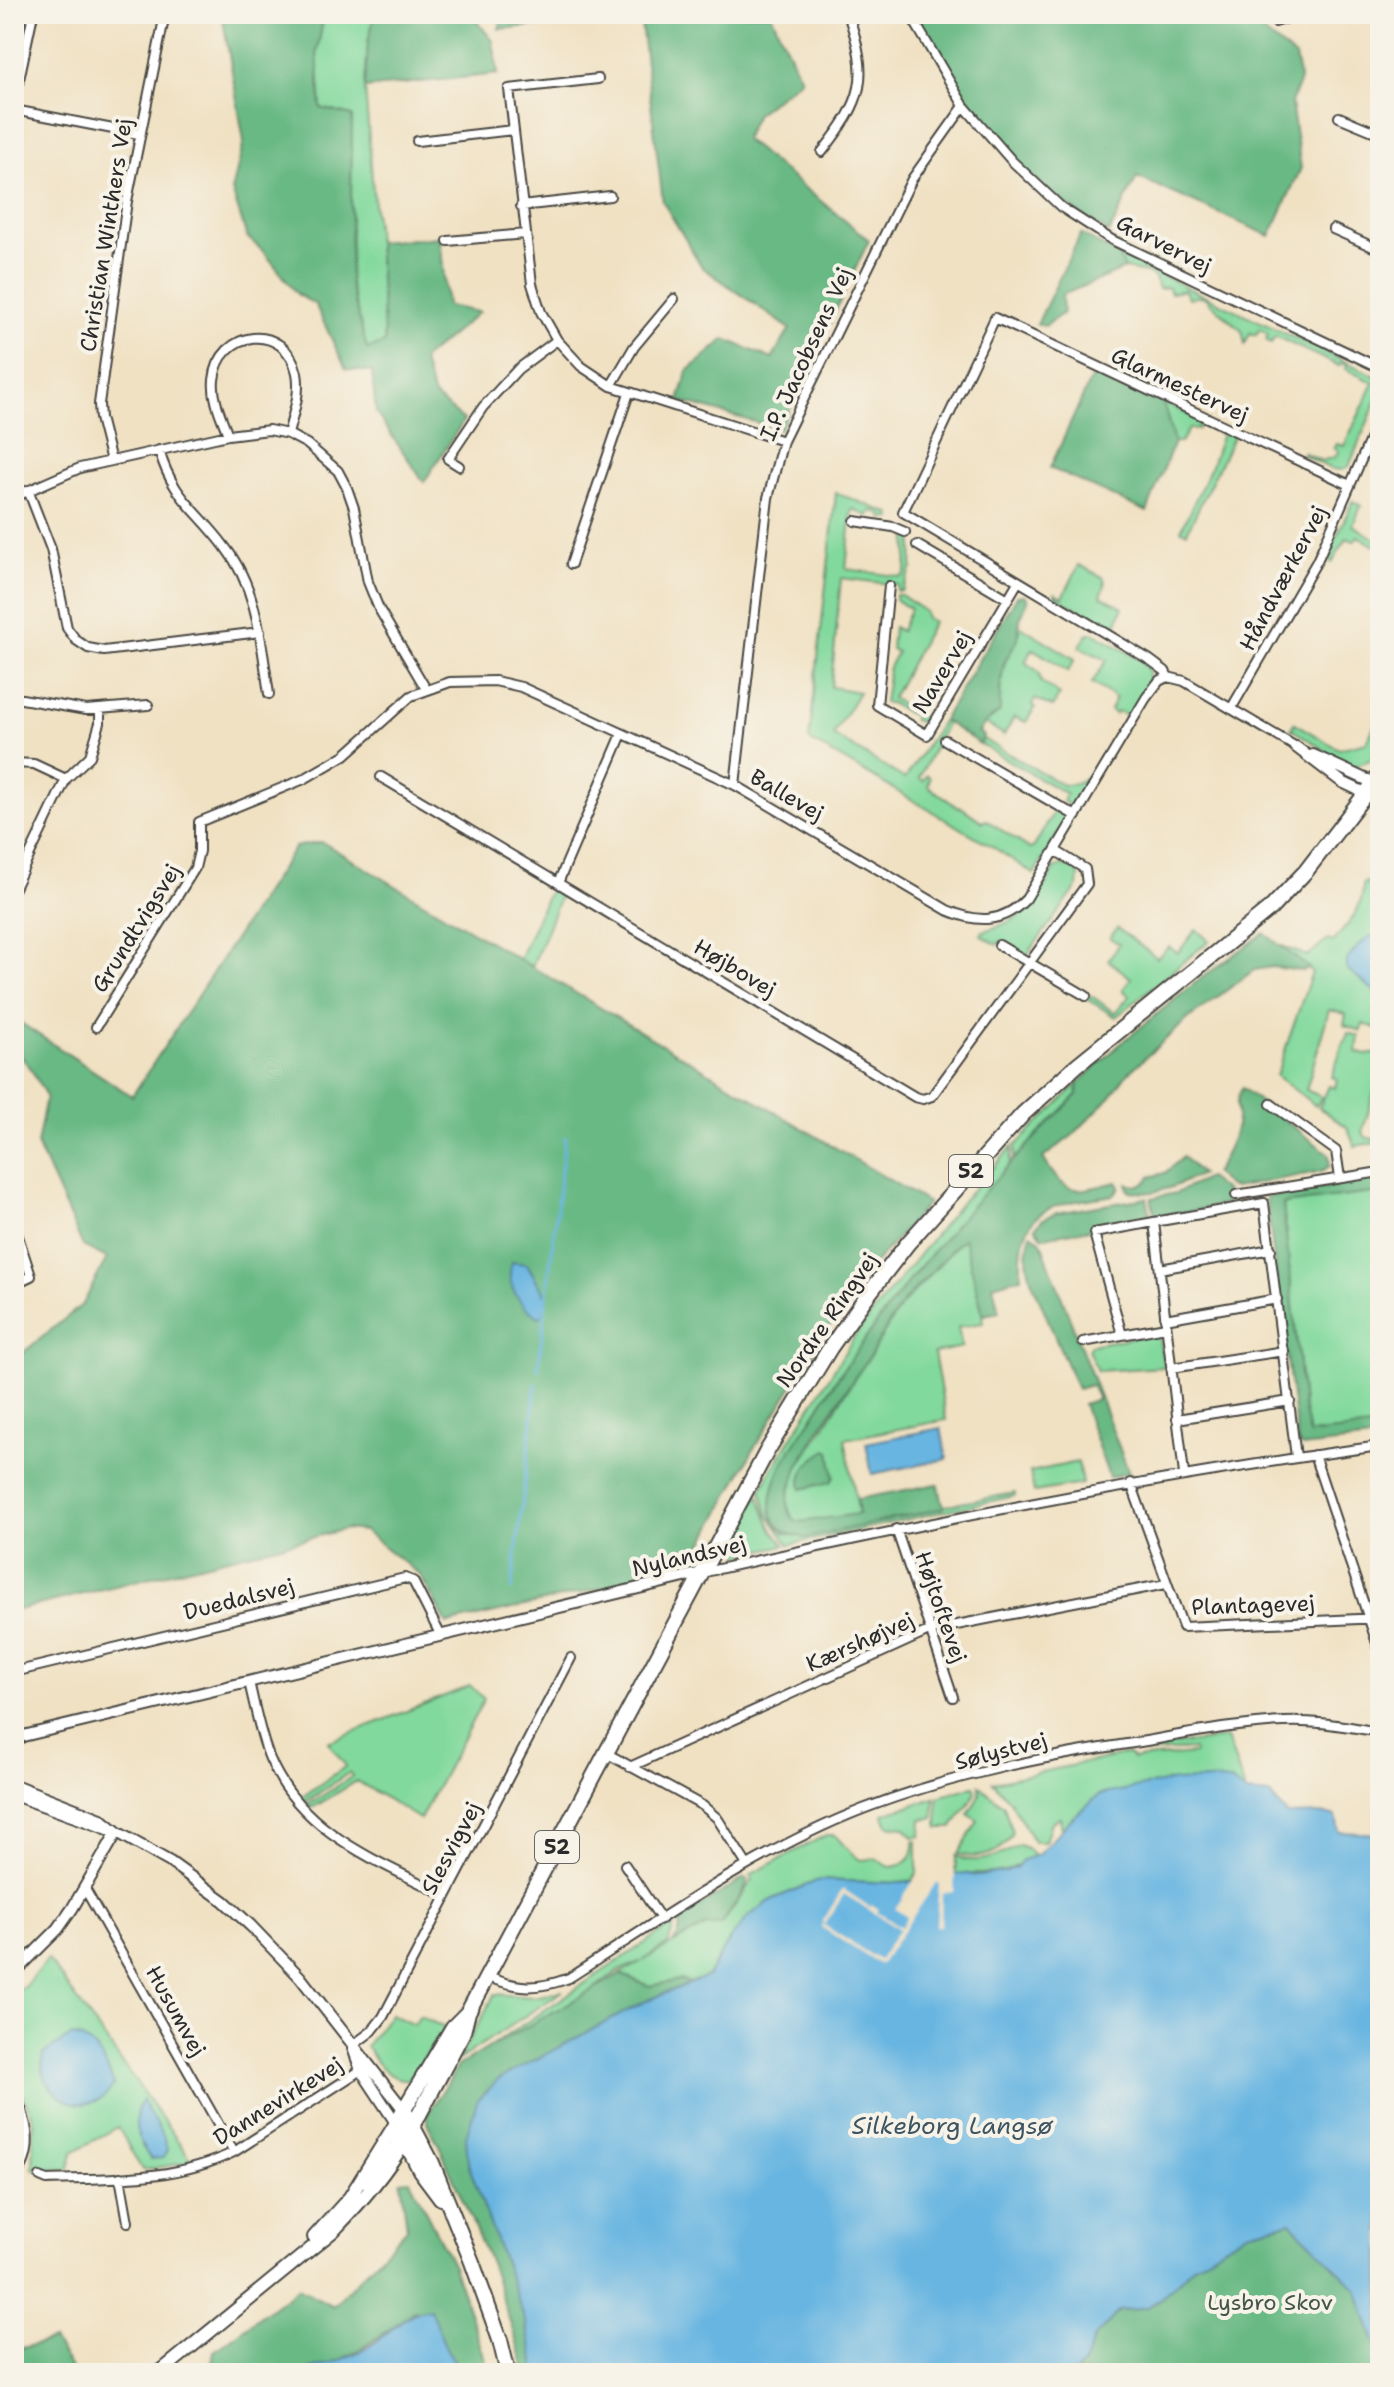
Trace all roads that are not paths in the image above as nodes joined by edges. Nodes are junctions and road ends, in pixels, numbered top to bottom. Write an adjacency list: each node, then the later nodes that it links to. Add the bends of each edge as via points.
1 (33, 14): 8 (street)
2 (165, 14): 13 (street, Christian Winthers Vej)
3 (848, 14): 16 (street, via 860,84 848,120)
4 (910, 14): 9 (street, Garvervej)
5 (1303, 14): 6 (street)
6 (1275, 22)
7 (598, 79): 12 (street, via 509,89)
8 (14, 103)
9 (964, 106): 25 (street, Garvervej, via 1043,192 1112,240); 31 (street, I.P. Jacobsens Vej, via 912,179)
10 (14, 110): 13 (street)
11 (1339, 117): 14 (street)
12 (513, 130): 15 (street); 18 (street)
13 (139, 134): 33 (street, Christian Winthers Vej, via 99,404)
14 (1380, 134)
15 (417, 141)
16 (822, 152)
17 (610, 196): 18 (street)
18 (521, 206): 20 (street)
19 (1333, 229): 22 (street)
20 (525, 234): 21 (street); 24 (street, via 532,284)
21 (448, 241)
22 (1380, 250)
23 (674, 299): 26 (street, via 634,347)
24 (557, 340): 26 (street, via 581,366); 34 (street, via 518,369 483,407 448,459)
25 (1380, 368)
26 (611, 386): 27 (street)
27 (629, 393): 31 (street); 43 (street)
28 (1380, 417): 35 (street, Håndværkervej)
29 (288, 434): 30 (street, via 252,430); 30 (street, via 297,402 296,372 291,356 262,337 229,347 217,362 215,392); 49 (street, via 338,471 354,508 368,582)
30 (228, 435): 32 (street)
31 (783, 441): 61 (street, I.P. Jacobsens Vej, via 768,498)
32 (159, 450): 33 (street); 47 (street, via 175,490 226,547 243,576)
33 (111, 461): 36 (street)
34 (459, 466)
35 (1350, 485): 38 (street, Glarmestervej, via 995,318); 54 (street, Håndværkervej, via 1317,561)
36 (28, 490): 37 (street); 47 (street, via 51,549 67,628 88,648 104,651)
37 (14, 497)
38 (903, 512): 40 (street); 44 (street)
39 (855, 521): 40 (street)
40 (893, 527): 41 (street)
41 (905, 532)
42 (917, 545): 46 (street)
43 (571, 564)
44 (1018, 582): 46 (street, Navervej); 48 (street, via 1150,660)
45 (889, 586): 46 (street, Navervej, via 877,705 927,735)
46 (1008, 599)
47 (260, 632): 50 (street)
48 (1168, 677): 54 (street); 63 (street, Ballevej, via 1146,698)
49 (426, 689): 55 (street, Ballevej, via 472,680 508,684); 70 (street, Grundtvigsvej, via 411,696 345,755 304,779 199,822 195,868)
50 (269, 694)
51 (22, 699): 53 (street)
52 (148, 705): 53 (street)
53 (100, 709): 60 (street, via 90,756)
54 (1231, 709): 57 (street)
55 (622, 734): 61 (street, Ballevej); 65 (street)
56 (945, 740): 63 (street)
57 (1296, 747): 62 (street, via 1346,785)
58 (14, 763): 60 (street, via 34,764)
59 (381, 777): 65 (street, Højbovej)
60 (66, 779): 66 (street)
61 (735, 785): 64 (street, Ballevej, via 969,919 994,919 1012,912)
62 (1376, 788): 94 (main road, Nordre Ringvej / 52, via 1271,908 1077,1065 996,1144 908,1243 787,1416)
63 (1076, 816): 64 (street, Ballevej)
64 (1056, 851): 68 (street, Højbovej, via 1085,869 1087,884)
65 (558, 883): 68 (street, Højbovej, via 919,1098 932,1096)
66 (14, 888)
67 (999, 945): 68 (street)
68 (1030, 963): 69 (street)
69 (1086, 996)
70 (96, 1027)
71 (1271, 1104): 73 (street, via 1336,1151)
72 (1380, 1172): 73 (street)
73 (1340, 1178): 74 (street)
74 (1236, 1195)
75 (1154, 1222): 77 (street, via 1264,1203); 78 (street); 82 (street, via 1094,1233)
76 (14, 1224): 79 (street, via 31,1276)
77 (1271, 1249): 78 (street); 80 (street)
78 (1160, 1269): 81 (street)
79 (14, 1284)
80 (1277, 1299): 81 (street); 84 (street)
81 (1166, 1323): 82 (street); 85 (street)
82 (1122, 1335): 83 (street)
83 (1083, 1342)
84 (1284, 1351): 85 (street); 86 (street)
85 (1171, 1368): 87 (street)
86 (1290, 1401): 87 (street); 90 (street)
87 (1177, 1419): 91 (street)
88 (1380, 1446): 89 (street, Nylandsvej)
89 (1314, 1455): 90 (street, Nylandsvej); 97 (street)
90 (1296, 1457): 91 (street, Nylandsvej)
91 (1184, 1474): 92 (street, Nylandsvej)
92 (1131, 1483): 93 (street, Nylandsvej); 95 (street, Plantagevej)
93 (896, 1529): 94 (street, Nylandsvej); 98 (street, Højtoftevej)
94 (701, 1573): 99 (street, Nylandsvej); 107 (main road, Nordre Ringvej / 52)
95 (1166, 1584): 97 (street, Plantagevej, via 1183,1627); 98 (street, Kærshøjvej)
96 (1380, 1618): 97 (street, Plantagevej)
97 (1368, 1619): 100 (street)
98 (931, 1630): 104 (street, Højtoftevej); 108 (street, Kærshøjvej)
99 (441, 1636): 102 (street, Duedalsvej, via 413,1581 405,1578); 103 (street, Nylandsvej)
100 (1380, 1652)
101 (571, 1658): 115 (street, Slesvigvej)
102 (14, 1672)
103 (249, 1682): 106 (street, Nylandsvej); 115 (street, via 270,1758 302,1808 337,1839)
104 (953, 1697)
105 (1380, 1732): 113 (street, Sølystvej, via 1285,1721 1075,1752 978,1773 865,1808)
106 (14, 1740)
107 (606, 1753): 108 (street); 118 (main road, Nordre Ringvej / 52)
108 (630, 1767): 113 (street, via 703,1806 717,1818)
109 (14, 1785): 111 (street, via 101,1819)
110 (14, 1795): 111 (street)
111 (117, 1832): 114 (street); 120 (street, via 170,1862 242,1917 300,1977)
112 (625, 1865): 116 (street)
113 (747, 1865): 116 (street, Sølystvej)
114 (85, 1889): 117 (street, via 58,1929); 124 (street, Husumvej)
115 (446, 1896): 120 (street, Slesvigvej, via 383,2017)
116 (661, 1919): 118 (street, Sølystvej, via 550,1985 514,1987)
117 (14, 1973)
118 (488, 1977): 119 (main road, Nordre Ringvej / 52)
119 (468, 2012): 123 (main road, Nordre Ringvej / 52, via 463,2032); 123 (main road, Nordre Ringvej / 52, via 453,2027)
120 (352, 2046): 121 (street); 123 (street, via 370,2064)
121 (361, 2070): 123 (street); 124 (street, Dannevirkevej)
122 (14, 2091): 127 (street, via 28,2133 27,2154)
123 (404, 2125): 129 (main road); 129 (main road, via 388,2169 348,2216); 131 (main road, via 420,2170 450,2211)
124 (234, 2152): 126 (street, Dannevirkevej, via 196,2168)
125 (40, 2177): 126 (street, Dannevirkevej)
126 (120, 2177): 128 (street)
127 (14, 2178)
128 (128, 2222)
129 (289, 2267): 130 (main road)
130 (159, 2373)
131 (508, 2373)

